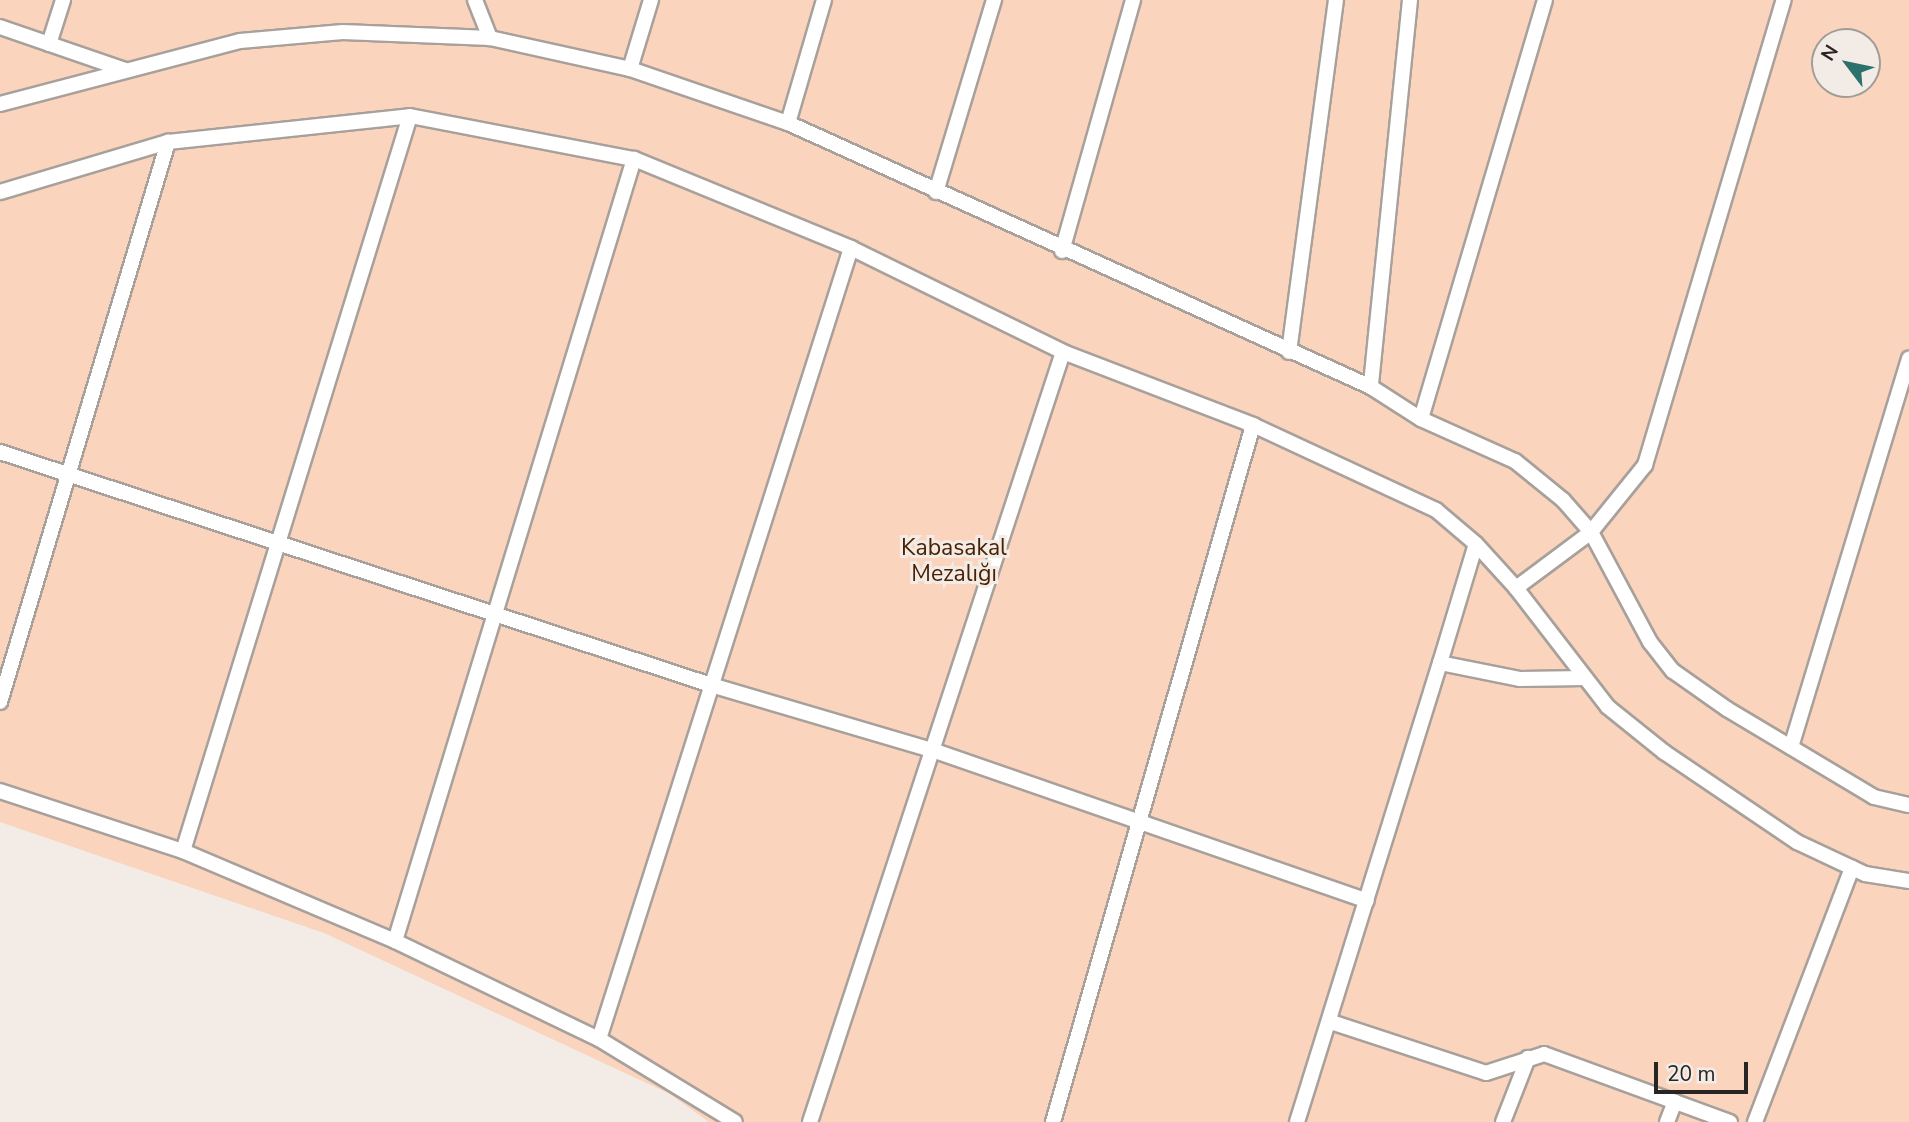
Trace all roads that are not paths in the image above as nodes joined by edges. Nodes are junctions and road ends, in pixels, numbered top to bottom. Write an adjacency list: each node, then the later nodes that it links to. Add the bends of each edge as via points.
1 (62, 0): 13 (lane)
2 (475, 0): 12 (lane)
3 (651, 0): 14 (lane)
4 (824, 0): 18 (lane)
5 (994, 0): 22 (lane)
6 (1133, 0): 24 (lane)
7 (1336, 0): 26 (lane)
8 (1409, 0): 28 (lane)
9 (1545, 0): 29 (lane)
10 (1784, 0): 33 (lane, via 1645,465)
11 (0, 27): 13 (lane)
12 (490, 38): 14 (lane); 15 (lane, via 342,32 240,41)
13 (49, 44): 15 (lane)
14 (630, 69): 18 (lane)
15 (126, 70): 16 (lane)
16 (0, 104)
17 (410, 116): 19 (lane); 20 (lane); 35 (lane)
18 (788, 123): 22 (lane)
19 (167, 142): 21 (lane); 32 (lane)
20 (634, 159): 23 (lane); 37 (lane)
21 (0, 192)
22 (936, 192): 24 (lane)
23 (851, 248): 25 (lane); 40 (lane)
24 (1062, 251): 26 (lane)
25 (1063, 352): 30 (lane); 43 (lane)
26 (1289, 352): 28 (lane)
27 (1909, 359): 42 (lane)
28 (1371, 387): 29 (lane)
29 (1421, 419): 33 (lane, via 1515,461 1563,500)
30 (1253, 425): 34 (lane, via 1436,510); 46 (lane)
31 (0, 453): 32 (lane)
32 (68, 475): 35 (lane); 41 (lane)
33 (1591, 531): 36 (lane); 42 (lane, via 1650,642 1673,671)
34 (1476, 544): 36 (lane); 38 (lane)
35 (277, 546): 37 (lane); 47 (lane)
36 (1516, 588): 39 (lane)
37 (495, 612): 40 (lane); 51 (lane)
38 (1440, 663): 39 (lane, via 1520,679); 50 (lane)
39 (1586, 678): 48 (lane, via 1608,707 1664,752 1797,842)
40 (711, 685): 43 (lane); 53 (lane)
41 (0, 702)
42 (1791, 747): 45 (lane, via 1874,797)
43 (932, 750): 46 (lane); 57 (lane)
44 (0, 791): 47 (lane)
45 (1909, 805)
46 (1138, 824): 50 (lane); 58 (lane)
47 (183, 851): 51 (lane)
48 (1852, 868): 49 (lane); 63 (lane)
49 (1909, 881)
50 (1367, 901): 52 (lane)
51 (394, 940): 53 (lane)
52 (1331, 1022): 54 (lane, via 1486,1073); 59 (lane)
53 (599, 1039): 56 (lane)
54 (1528, 1058): 55 (lane, via 1544,1054); 60 (lane)
55 (1675, 1101): 61 (lane); 62 (lane)
56 (735, 1122)
57 (810, 1122)
58 (1053, 1122)
59 (1297, 1122)
60 (1503, 1122)
61 (1667, 1122)
62 (1730, 1122)
63 (1755, 1122)

